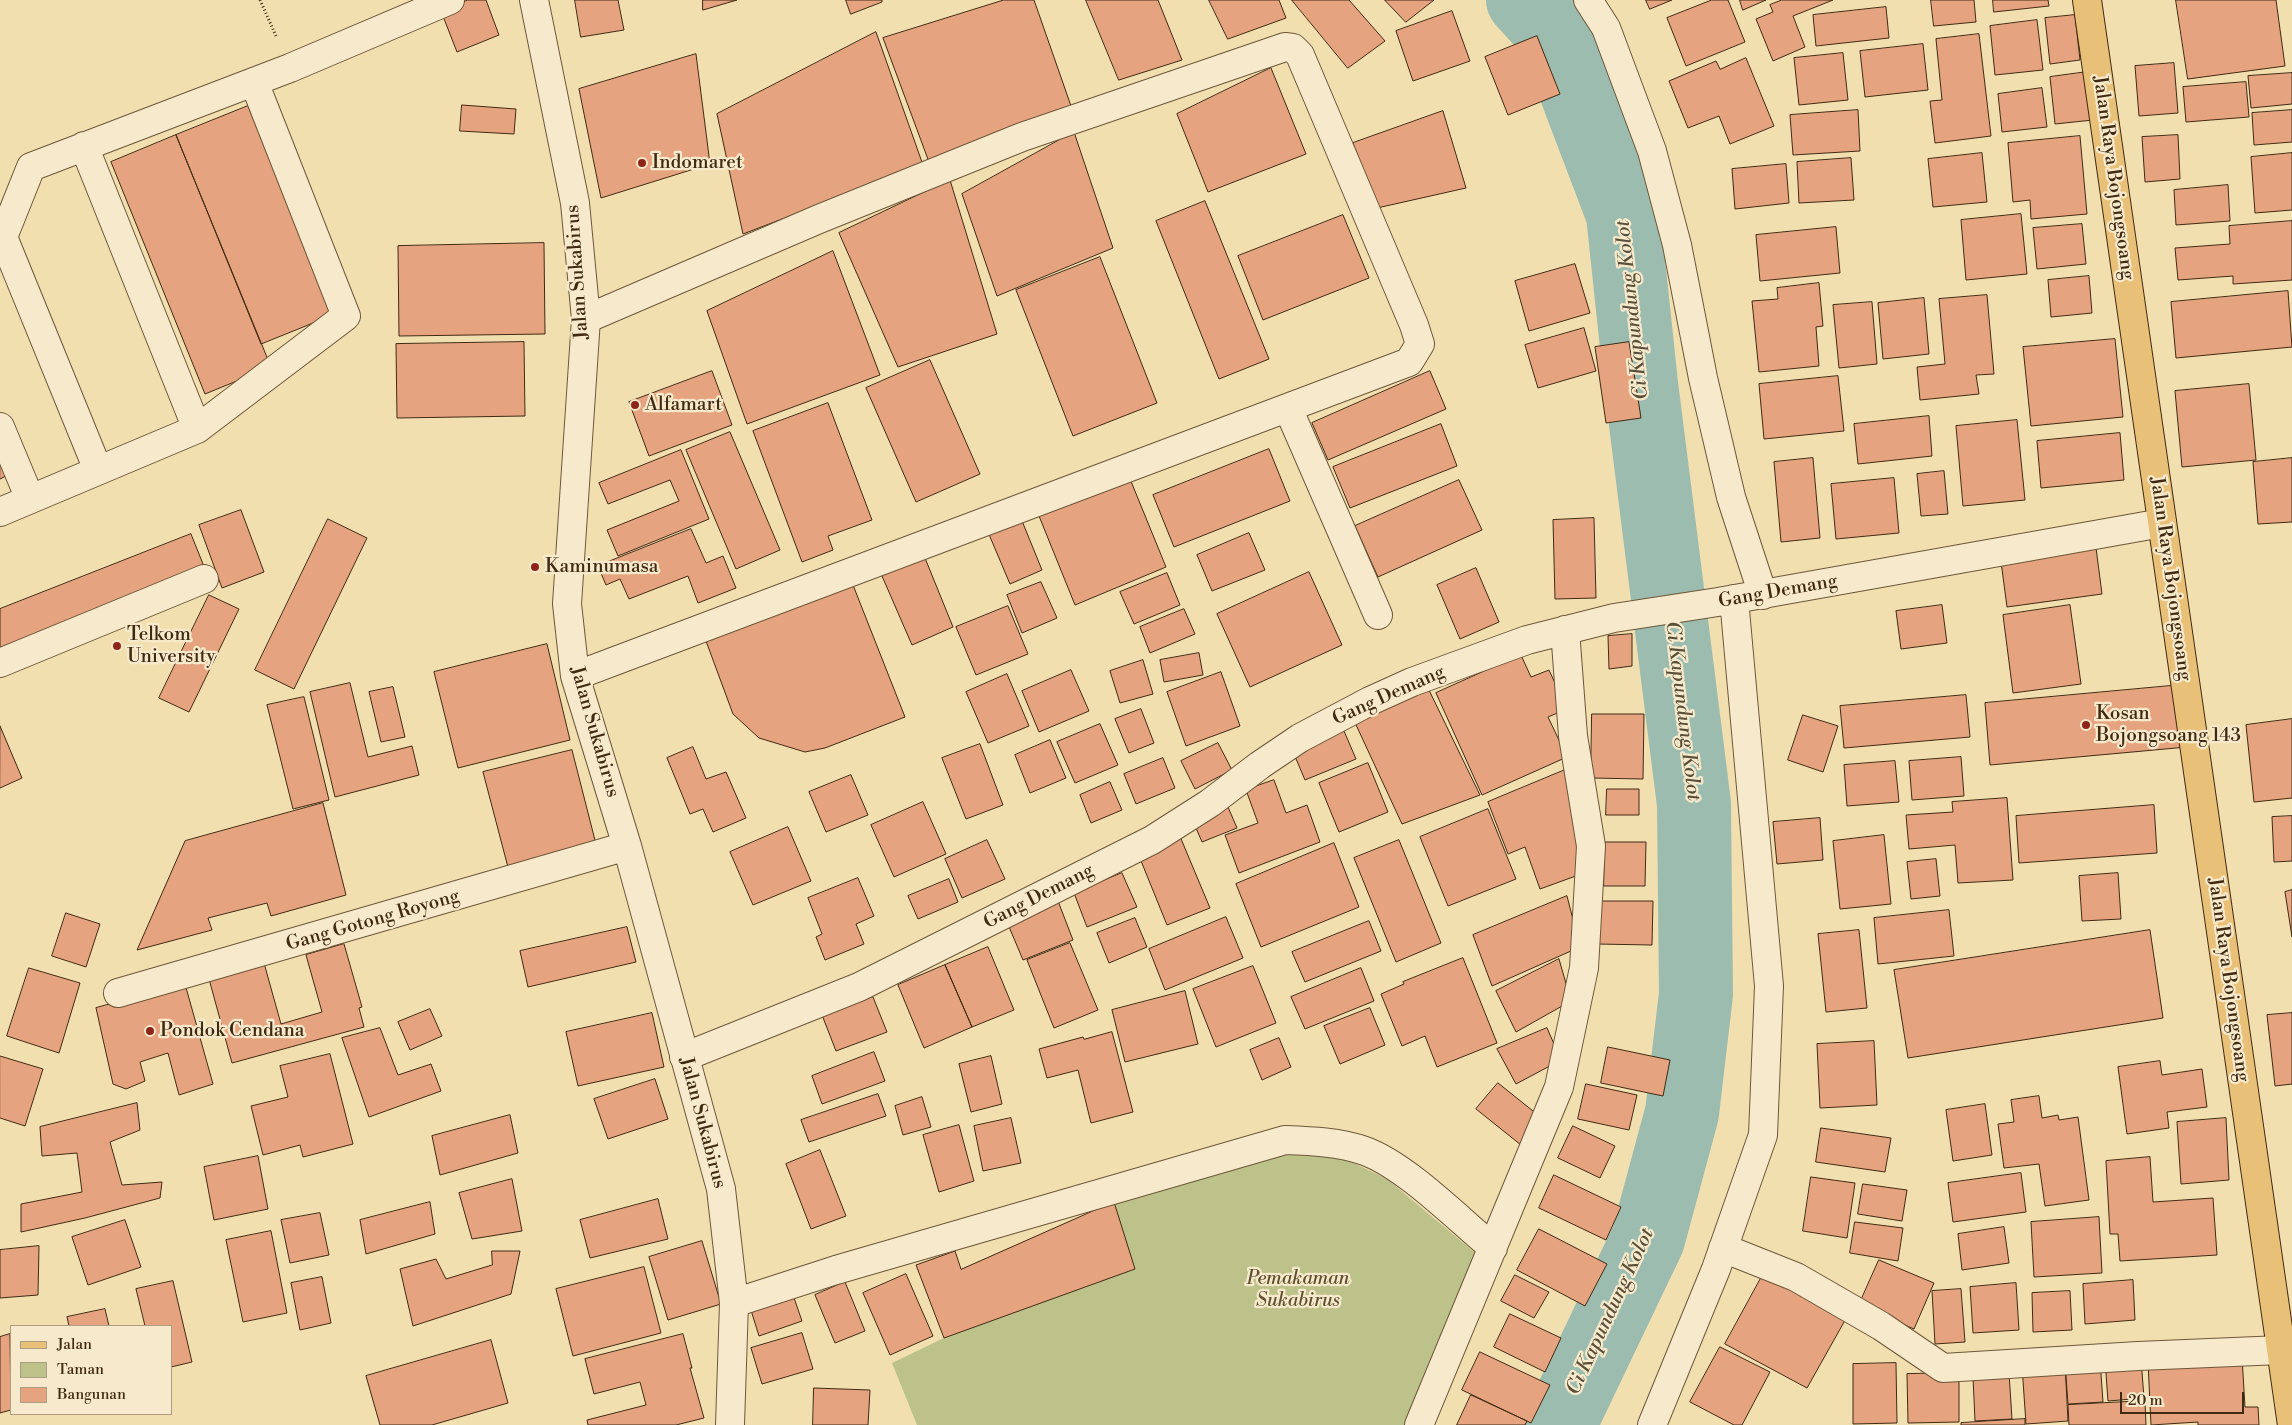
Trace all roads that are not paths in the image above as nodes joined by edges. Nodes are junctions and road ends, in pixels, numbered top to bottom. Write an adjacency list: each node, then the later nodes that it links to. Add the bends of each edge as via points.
1 (450, 0): 5 (street)
2 (534, 0): 8 (street, Jalan Sukabirus, via 574,203)
3 (1588, 0): 17 (street, via 1606,28 1652,151 1731,496)
4 (2087, 0): 15 (main road, Jalan Raya Bojongsoang)
5 (254, 82): 6 (street); 11 (street, via 346,316)
6 (84, 146): 7 (street, via 31,167); 11 (street)
7 (1, 238): 12 (street)
8 (586, 318): 9 (street, via 1022,136 1285,47 1293,48 1300,54 1420,344 1409,362); 22 (street, Jalan Sukabirus, via 568,604)
9 (1288, 408): 19 (street); 22 (street)
10 (0, 427): 13 (street)
11 (197, 429): 12 (street)
12 (98, 470): 13 (street)
13 (30, 499): 14 (street)
14 (0, 512)
15 (2162, 523): 17 (street, Gang Demang); 29 (main road, Jalan Raya Bojongsoang)
16 (204, 579): 21 (street)
17 (1762, 594): 18 (street, Gang Demang)
18 (1726, 601): 20 (street, Gang Demang, via 1614,618); 27 (street, via 1768,986 1763,1135)
19 (1378, 614)
20 (1565, 630): 25 (street, Gang Demang, via 1527,640 1370,701 1300,738 1152,840 859,987); 26 (street, via 1573,736 1591,846 1584,968 1559,1087)
21 (0, 663)
22 (575, 676): 23 (street, Jalan Sukabirus)
23 (627, 846): 24 (street, Gang Gotong Royong); 25 (street, Jalan Sukabirus)
24 (118, 994)
25 (684, 1057): 28 (street, Jalan Sukabirus, via 722,1189)
26 (1493, 1248): 28 (street, via 1402,1172 1365,1152 1324,1142 1285,1140 836,1270); 32 (street)
27 (1723, 1248): 29 (street, via 1796,1277 1881,1326 1943,1368); 33 (street)
28 (734, 1303): 31 (street, Jalan Sukabirus)
29 (2281, 1350): 30 (main road, Jalan Raya Bojongsoang)
30 (2292, 1424)
31 (730, 1425)
32 (1419, 1425)
33 (1652, 1425)

